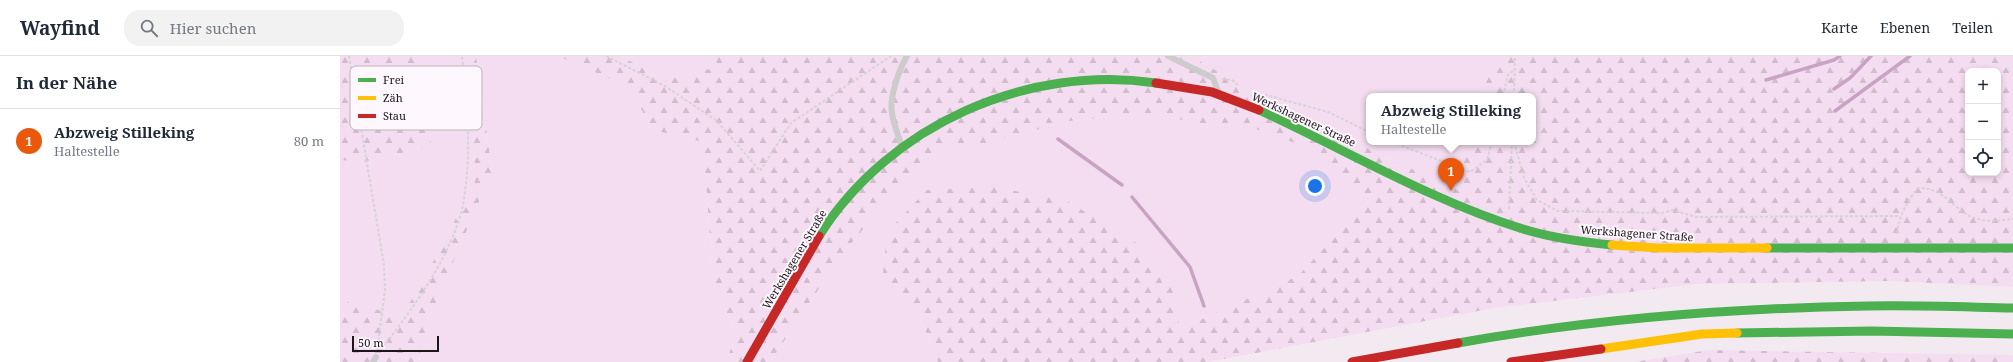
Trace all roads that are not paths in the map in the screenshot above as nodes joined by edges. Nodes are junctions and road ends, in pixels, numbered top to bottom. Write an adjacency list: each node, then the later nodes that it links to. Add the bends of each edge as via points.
1 (907, 56): 4 (lane, via 895,88 891,113)
2 (1168, 56): 3 (lane, via 1213,78)
3 (1220, 94): 4 (main road, Werkshagener Straße, via 1135,80 1106,78 1056,82 988,101 951,117); 5 (main road, Werkshagener Straße, via 1446,200 1507,224 1564,239 1658,248)
4 (902, 147): 8 (main road, Werkshagener Straße, via 886,159 850,195 824,228)
5 (2013, 248)
6 (2013, 308): 9 (main road, via 1868,306 1695,313 1524,331)
7 (2013, 334): 10 (main road, via 1872,331 1702,334)
8 (747, 362)
9 (1352, 362)
10 (1511, 362)

